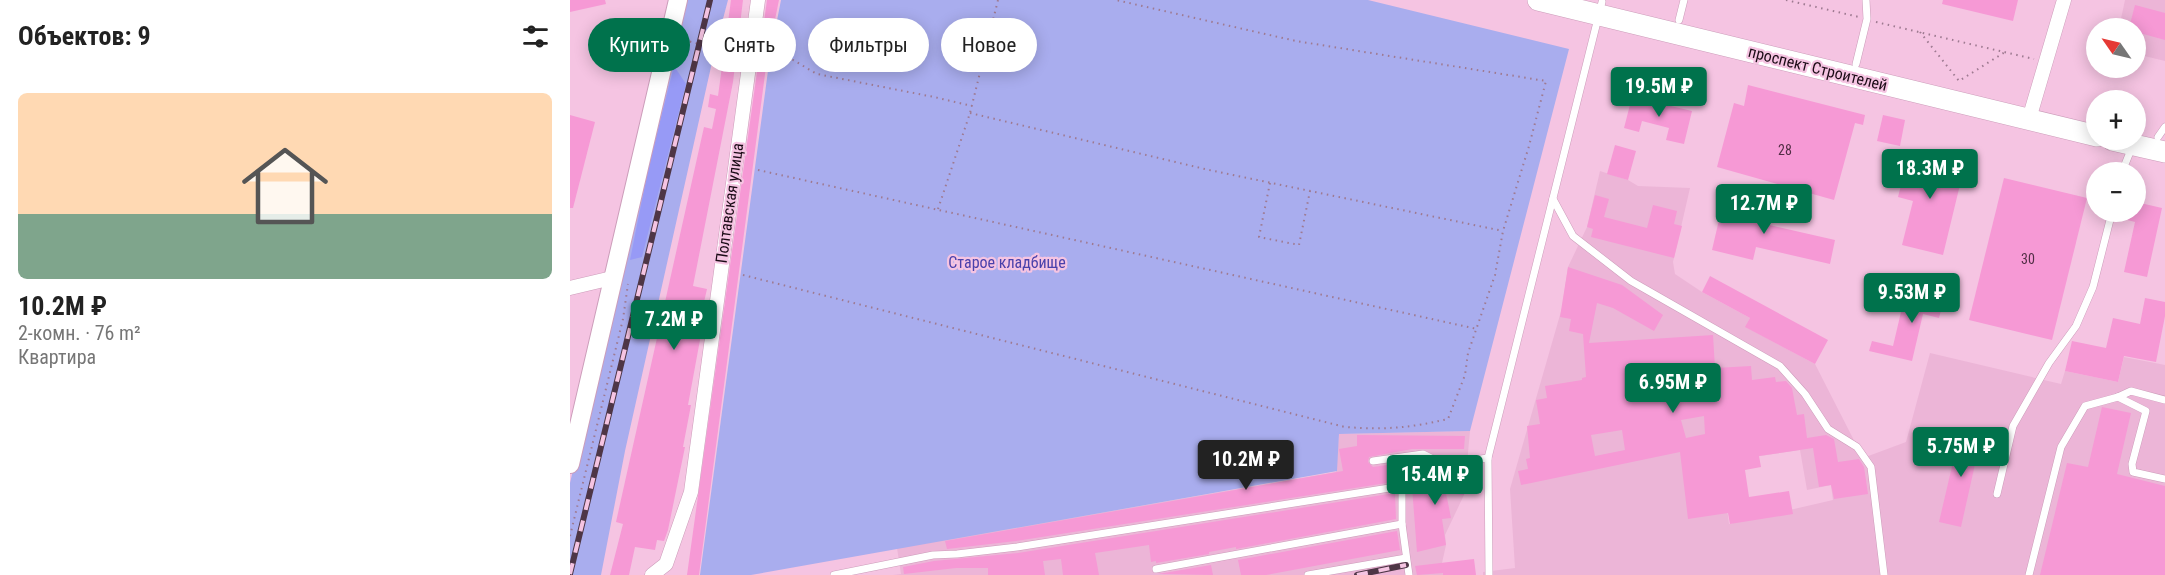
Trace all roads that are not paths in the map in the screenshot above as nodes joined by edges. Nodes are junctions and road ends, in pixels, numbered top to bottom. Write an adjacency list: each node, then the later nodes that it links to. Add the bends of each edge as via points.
1 (678, 0): 16 (street)
2 (758, 0): 30 (street, Полтавская улица, via 691,492 666,564)
3 (1538, 0): 6 (main road, проспект Строителей)
4 (1866, 0): 8 (lane, via 1867,19)
5 (2064, 0): 9 (street)
6 (1598, 6): 7 (main road, проспект Строителей); 9 (main road, проспект Строителей); 14 (lane)
7 (1681, 10): 8 (main road, проспект Строителей)
8 (1856, 64): 9 (main road, проспект Строителей)
9 (2031, 113): 10 (main road, проспект Строителей); 11 (main road, проспект Строителей)
10 (2086, 121)
11 (2086, 132)
12 (2146, 139): 13 (main road)
13 (2163, 139)
14 (1553, 199): 20 (lane); 35 (lane, via 1573,236 1631,281 1780,366 1828,429 1857,447 1871,467)
15 (2109, 222): 26 (lane, via 2093,287 2076,326 2013,426)
16 (612, 278): 17 (street); 22 (street)
17 (570, 288)
18 (2118, 397): 19 (lane, via 2131,391); 24 (lane, via 2146,411 2133,471); 36 (lane, via 2085,406 2061,447)
19 (2165, 400)
20 (1488, 458): 23 (lane); 34 (lane)
21 (1372, 461): 23 (lane, via 1423,454)
22 (570, 464)
23 (1443, 464): 25 (lane)
24 (2165, 478)
25 (1402, 486): 27 (lane); 31 (lane, via 1017,547 933,555)
26 (1997, 494)
27 (1402, 524): 28 (lane); 29 (lane)
28 (1406, 558): 32 (lane); 33 (lane)
29 (1156, 569)
30 (652, 575)
31 (834, 575)
32 (1308, 575)
33 (1409, 575)
34 (1489, 575)
35 (1884, 575)
36 (2029, 575)

